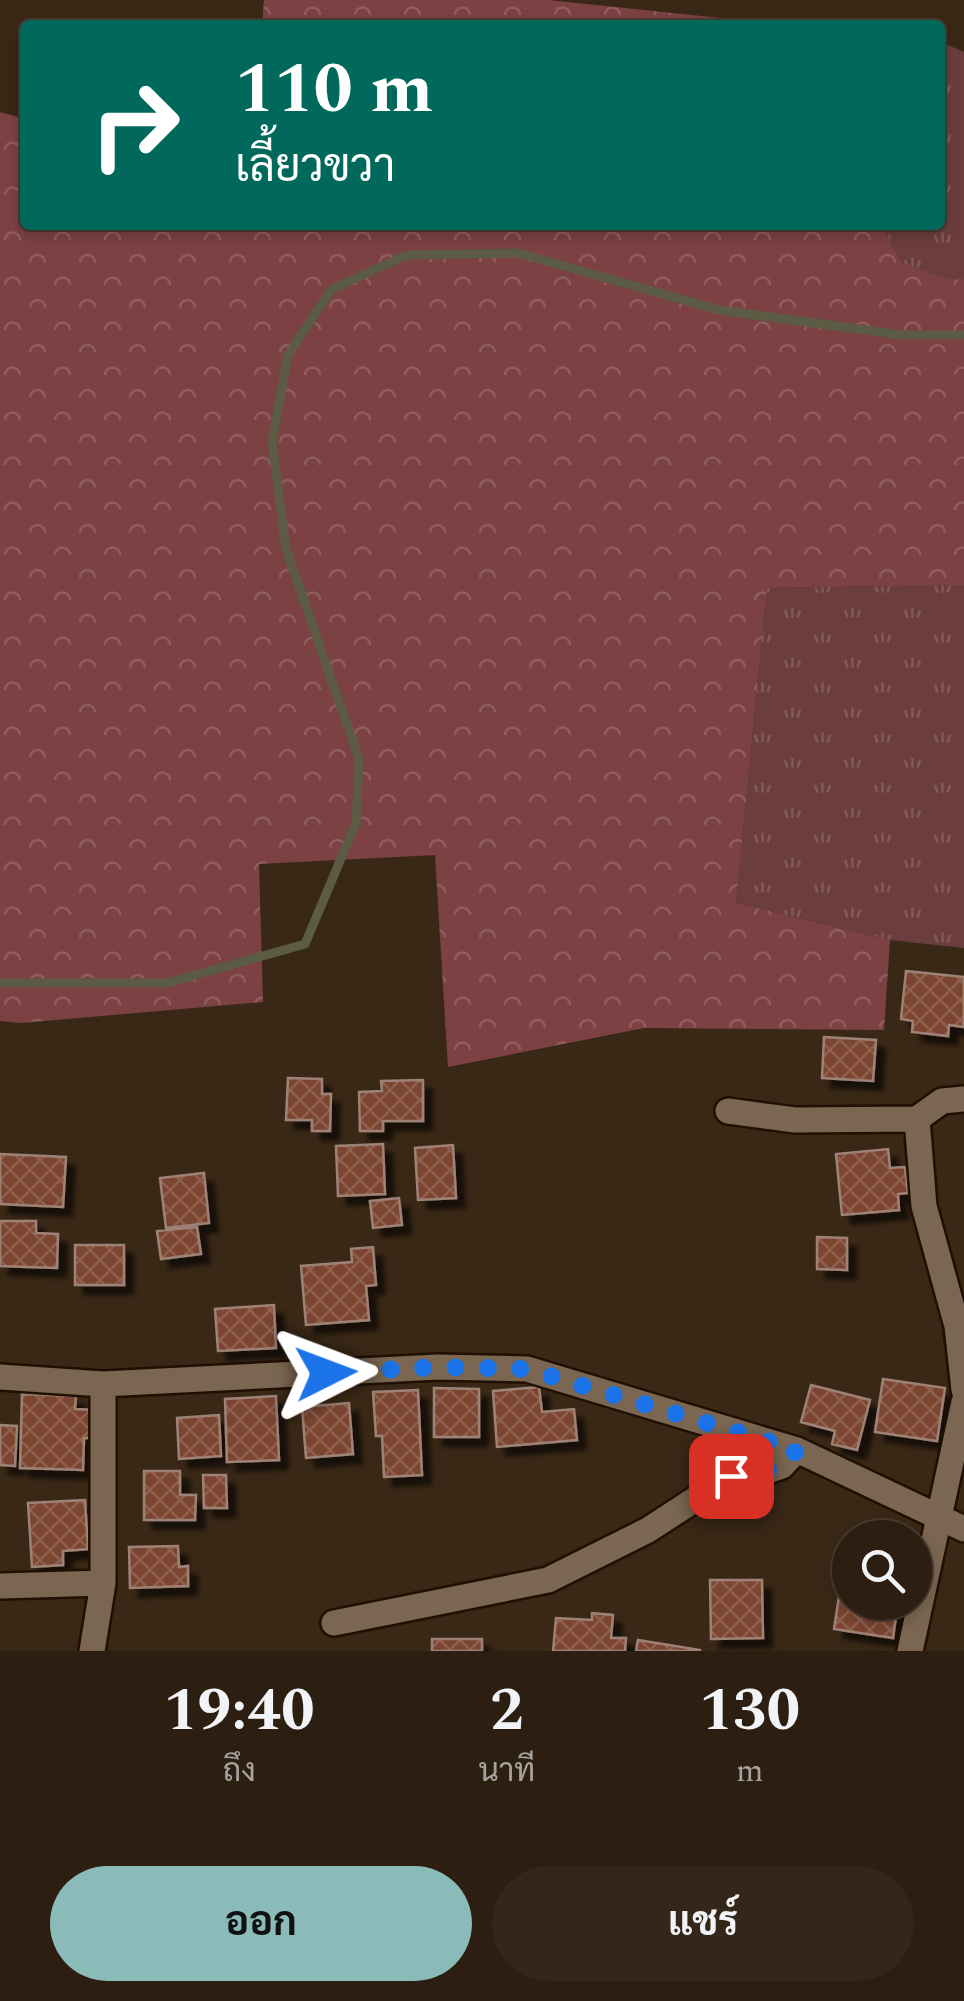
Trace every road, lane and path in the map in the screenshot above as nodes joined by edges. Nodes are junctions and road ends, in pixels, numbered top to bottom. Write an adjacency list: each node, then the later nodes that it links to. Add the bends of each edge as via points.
1 (964, 1098): 3 (street, via 942,1101)
2 (728, 1111): 3 (street, via 795,1120)
3 (918, 1119): 6 (street, via 924,1206 957,1326)
4 (0, 1377): 5 (street)
5 (103, 1384): 8 (street, via 438,1367 527,1369); 11 (street)
6 (964, 1390)
7 (964, 1402): 9 (street)
8 (797, 1450): 9 (street); 13 (street, via 782,1466 731,1476 648,1530 548,1580)
9 (937, 1516): 10 (street); 15 (street)
10 (964, 1529)
11 (103, 1583): 12 (street); 14 (street)
12 (0, 1586)
13 (334, 1623)
14 (92, 1651)
15 (910, 1651)

